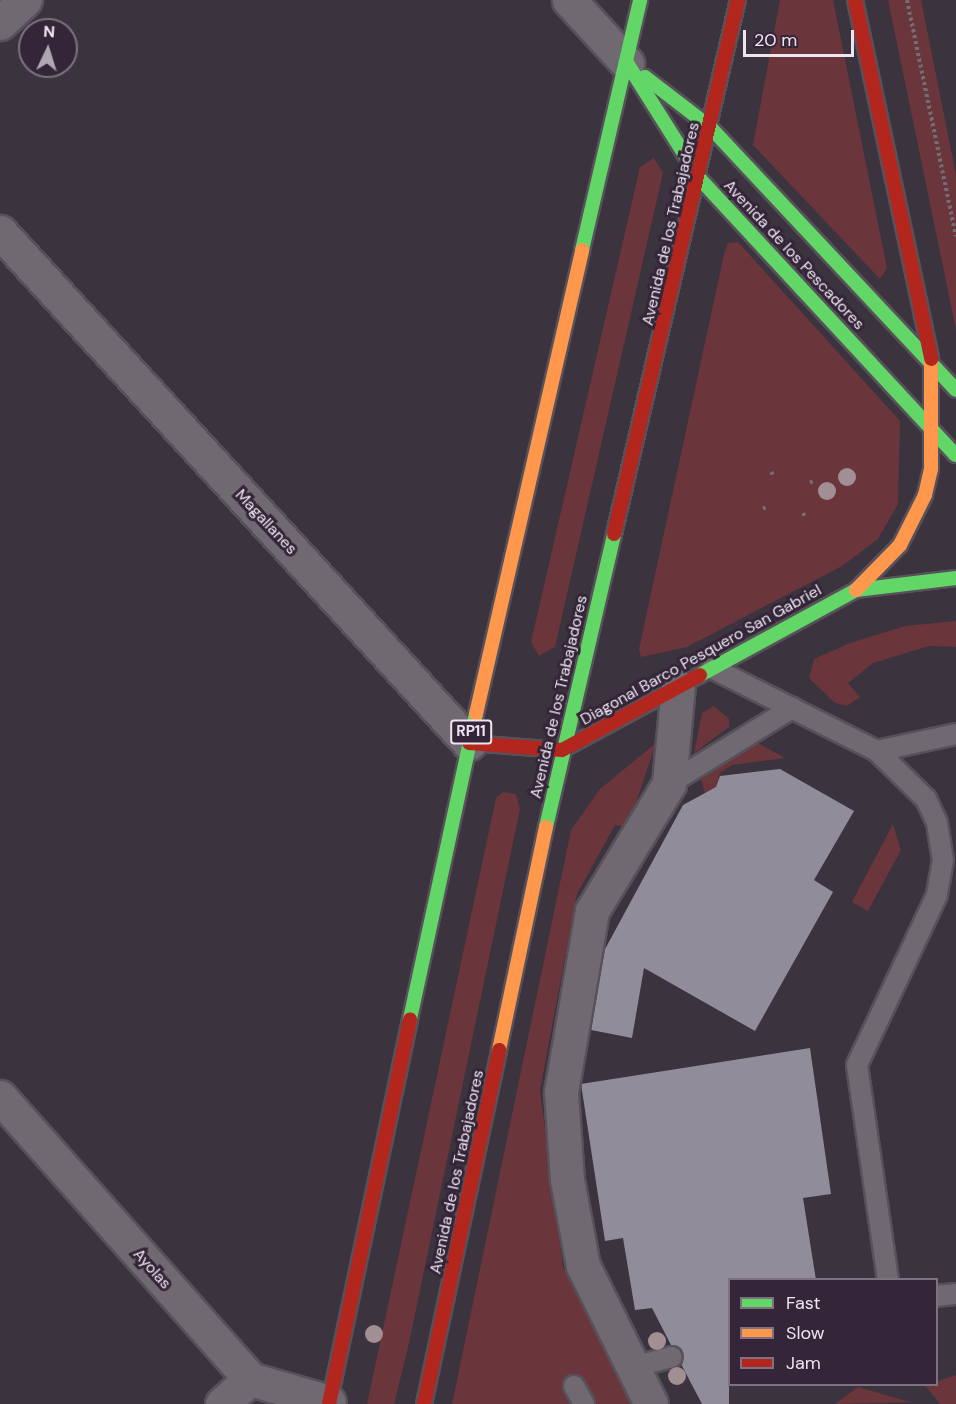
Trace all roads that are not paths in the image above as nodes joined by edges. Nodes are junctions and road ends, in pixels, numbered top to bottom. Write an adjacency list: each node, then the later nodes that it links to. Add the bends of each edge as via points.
1 (25, 0): 6 (street)
2 (568, 0): 7 (street)
3 (640, 0): 7 (main road, RP11)
4 (738, 0): 8 (main road, Avenida de los Trabajadores)
5 (855, 0): 11 (main road, Diagonal Barco Pesquero San Gabriel)
6 (0, 23)
7 (627, 63): 8 (main road, Avenida de los Pescadores); 9 (main road, Avenida de los Pescadores); 21 (main road, RP11)
8 (710, 127): 9 (main road, Avenida de los Trabajadores); 11 (main road, Avenida de los Pescadores)
9 (700, 179): 13 (main road, Avenida de los Pescadores); 22 (main road, Avenida de los Trabajadores)
10 (0, 232): 21 (street, Magallanes)
11 (933, 364): 12 (main road, Avenida de los Pescadores); 13 (main road, Diagonal Barco Pesquero San Gabriel)
12 (956, 390)
13 (932, 429): 14 (main road, Avenida de los Pescadores); 16 (main road, Diagonal Barco Pesquero San Gabriel, via 931,469 916,522)
14 (956, 455)
15 (956, 578): 16 (main road, Diagonal Barco Pesquero San Gabriel, via 895,581)
16 (856, 590): 17 (main road, Diagonal Barco Pesquero San Gabriel)
17 (712, 668): 18 (main road, Diagonal Barco Pesquero San Gabriel); 19 (lane)
18 (678, 686): 22 (main road, Diagonal Barco Pesquero San Gabriel); 24 (street)
19 (792, 708): 23 (lane); 24 (lane)
20 (956, 734): 23 (lane)
21 (469, 742): 22 (main road); 33 (main road, RP11)
22 (562, 750): 35 (main road, Avenida de los Trabajadores)
23 (878, 751): 26 (lane, via 926,799 937,822 944,860 937,895 857,1065)
24 (669, 784): 30 (street, via 592,911 561,1092 577,1244 591,1285)
25 (0, 1097): 31 (street, Ayolas)
26 (888, 1278)
27 (956, 1294): 28 (lane)
28 (938, 1296)
29 (672, 1357): 30 (lane)
30 (633, 1367): 37 (street)
31 (250, 1379): 33 (street); 34 (street)
32 (574, 1386): 36 (lane)
33 (329, 1403)
34 (222, 1404)
35 (424, 1404)
36 (584, 1404)
37 (651, 1404)

